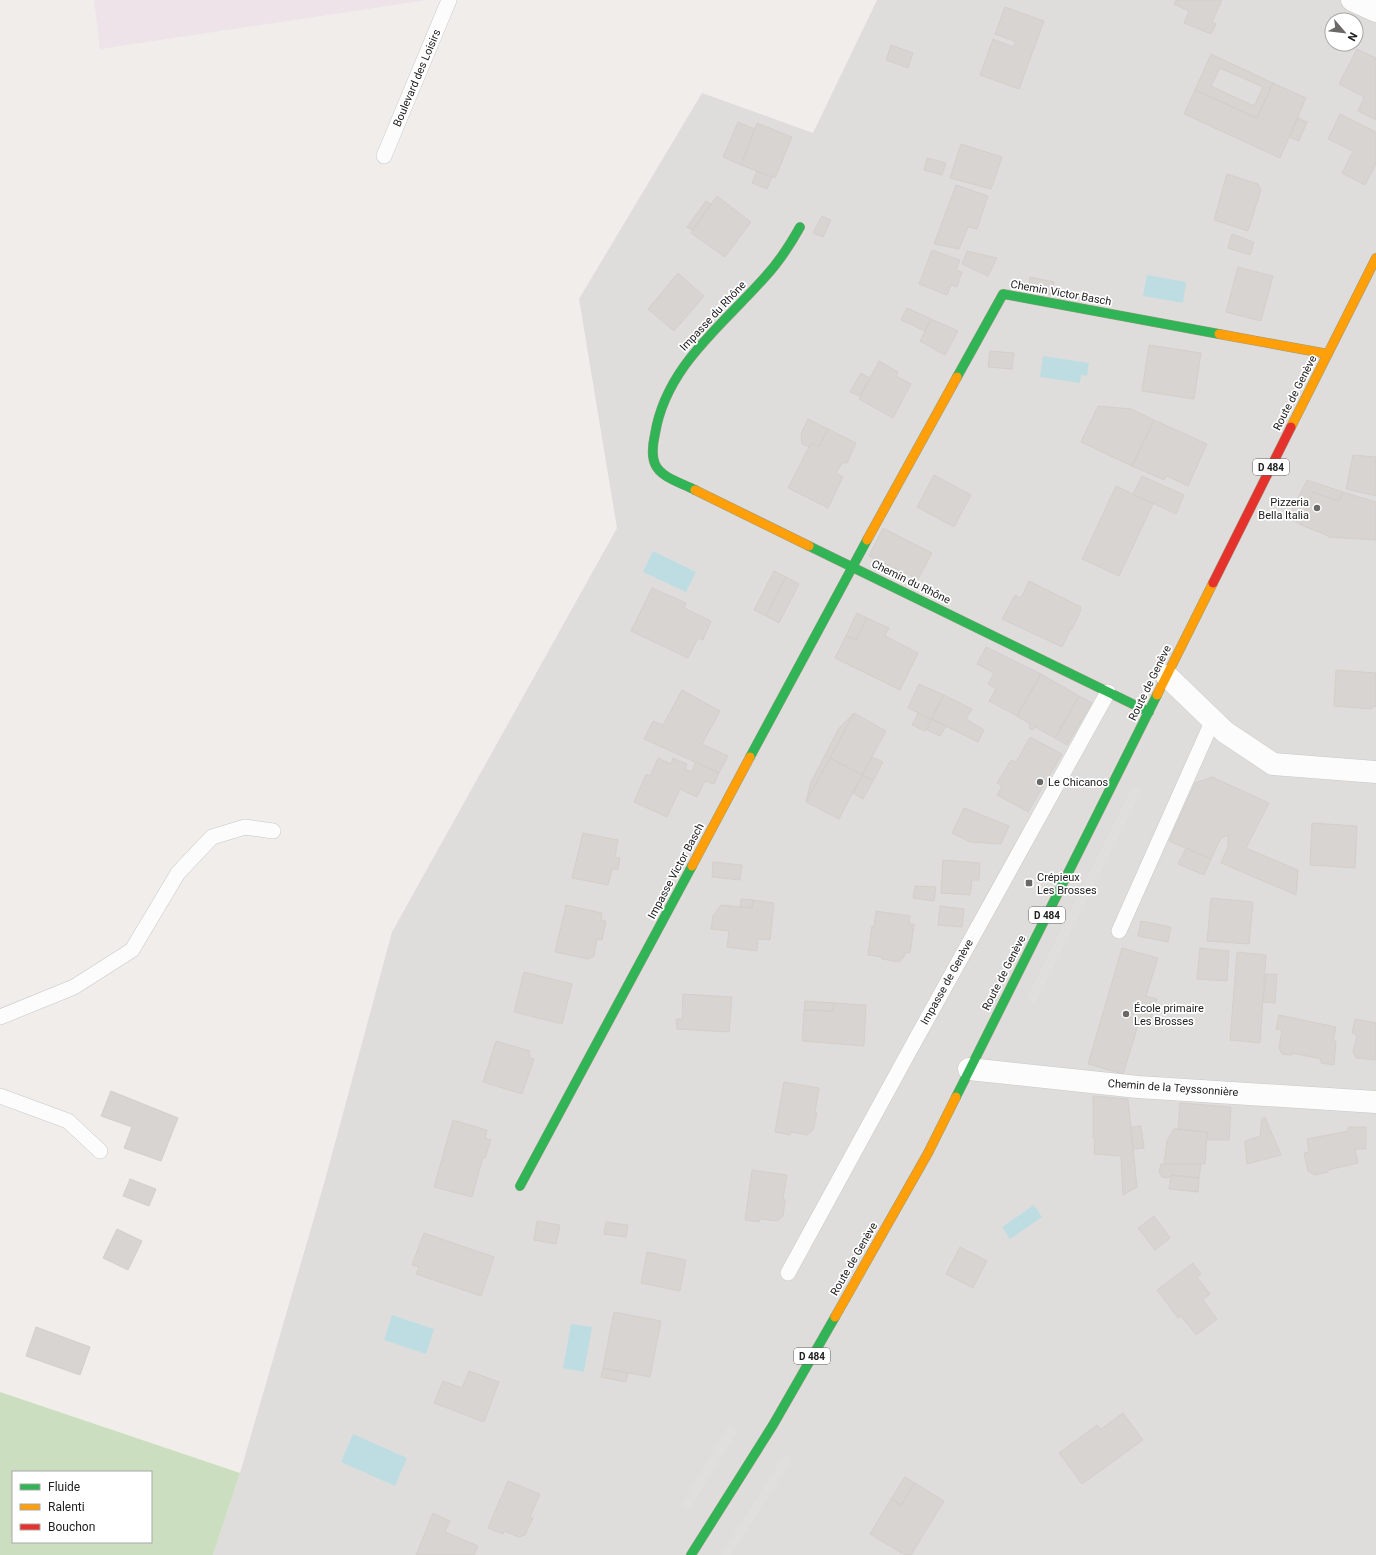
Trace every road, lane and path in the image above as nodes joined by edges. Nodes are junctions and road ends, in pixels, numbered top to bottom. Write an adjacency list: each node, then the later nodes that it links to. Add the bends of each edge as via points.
1 (449, 0): 4 (lane, Boulevard des Loisirs)
2 (1352, 0): 3 (street)
3 (1376, 11)
4 (384, 156)
5 (800, 227): 8 (street, Impasse du Rhône, via 787,250 760,283 703,342 682,368 667,393 653,440 654,463)
6 (1376, 258): 7 (street, Route de Genève / D 484)
7 (1328, 354): 9 (street, Chemin Victor Basch, via 1003,294); 10 (street, Route de Genève / D 484)
8 (663, 474): 9 (street, Chemin du Rhône)
9 (852, 567): 11 (street, Chemin du Rhône); 22 (street, Impasse Victor Basch)
10 (1167, 676): 12 (street, Route de Genève / D 484); 13 (street)
11 (1108, 692): 12 (street, Chemin du Rhône); 23 (lane, Impasse de Genève)
12 (1149, 712): 18 (street, Route de Genève / D 484)
13 (1213, 720): 14 (street, via 1225,732 1273,764); 16 (lane)
14 (1376, 772)
15 (273, 831): 17 (lane, via 245,827 212,837 178,873 132,950 74,987)
16 (1119, 931)
17 (0, 1017)
18 (970, 1069): 20 (street, Chemin de la Teyssonnière, via 1138,1087); 24 (street, Route de Genève / D 484, via 928,1153 784,1404)
19 (0, 1096): 21 (lane, via 68,1121)
20 (1376, 1102)
21 (100, 1151)
22 (520, 1186)
23 (788, 1273)
24 (691, 1555)

